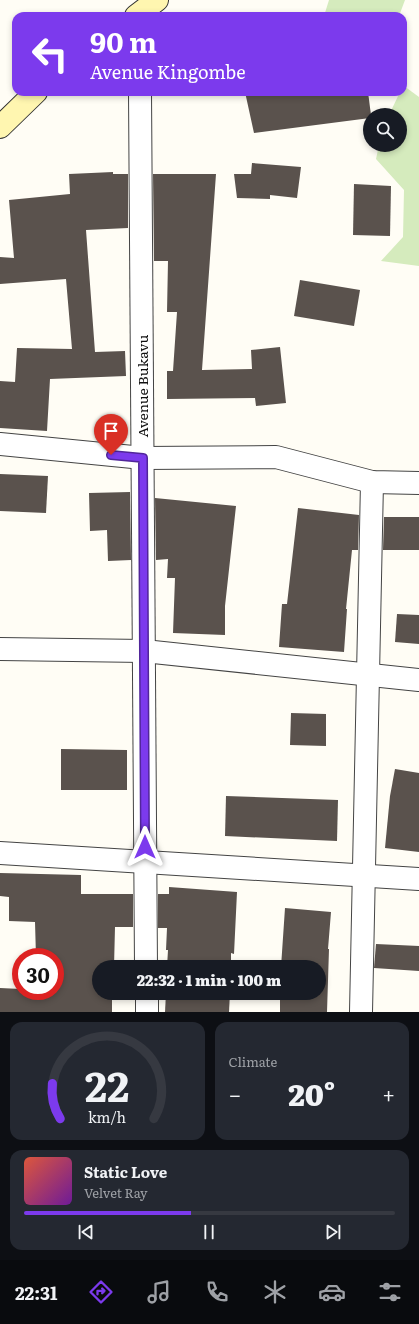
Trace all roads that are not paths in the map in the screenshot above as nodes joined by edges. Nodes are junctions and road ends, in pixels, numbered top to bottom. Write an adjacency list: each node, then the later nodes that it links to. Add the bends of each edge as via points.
1 (157, 0): 2 (street)
2 (139, 11)
3 (32, 96): 5 (street)
4 (140, 96): 7 (street, Avenue Bukavu)
5 (0, 127)
6 (0, 444): 7 (street)
7 (143, 458): 8 (street, via 276,457); 11 (street, Avenue Bukavu)
8 (372, 482): 9 (street); 12 (street)
9 (419, 483)
10 (0, 648): 11 (street)
11 (144, 651): 12 (street); 15 (street, Avenue Bukavu)
12 (368, 675): 13 (street); 16 (street)
13 (419, 680)
14 (0, 853): 15 (street)
15 (146, 862): 16 (street); 18 (street, Avenue Bukavu)
16 (364, 876): 17 (street); 21 (street)
17 (419, 879)
18 (146, 960)
19 (147, 1000): 20 (street)
20 (147, 1012)
21 (361, 1012)

